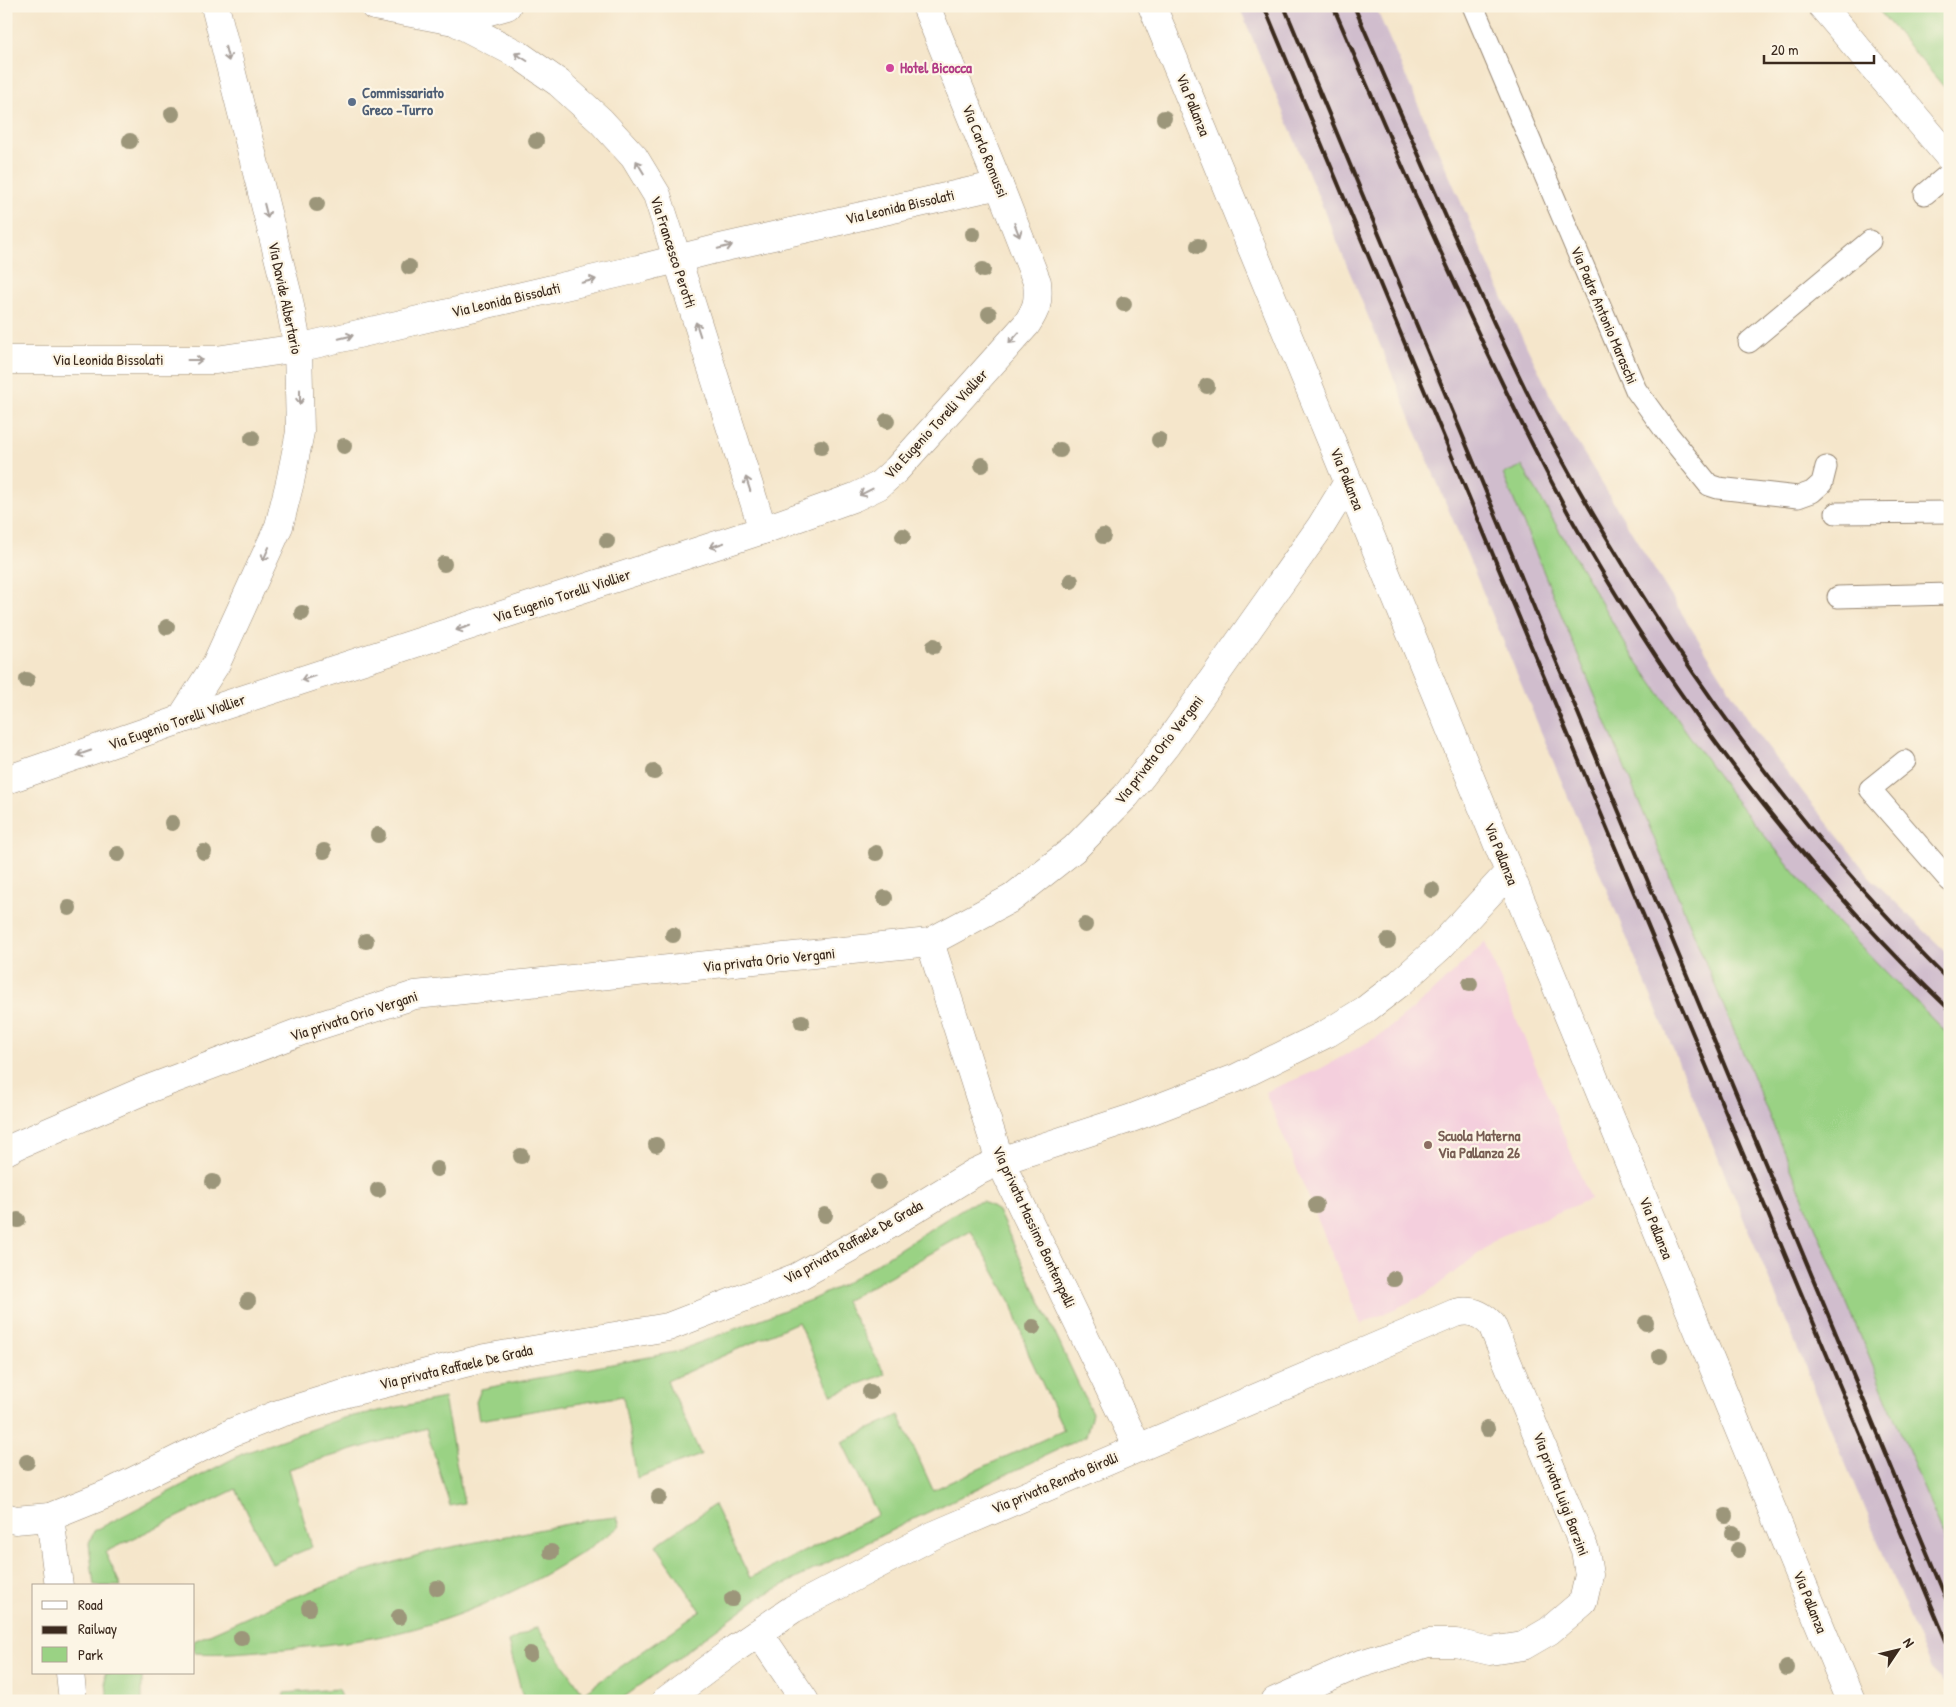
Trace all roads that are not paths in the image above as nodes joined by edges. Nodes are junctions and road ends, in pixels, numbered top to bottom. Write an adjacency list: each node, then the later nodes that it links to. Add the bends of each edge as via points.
1 (215, 6): 17 (street, Via Davide Albertario, one-way to 17)
2 (374, 6): 8 (street, Via Francesco Perotti)
3 (508, 6): 8 (street)
4 (926, 6): 11 (street, Via Carlo Romussi)
5 (1152, 6): 20 (street, Via Pallanza)
6 (1472, 6): 19 (lane, Via Padre Antonio Maraschi, via 1636,390 1667,433 1710,485 1718,488 1798,497 1812,492 1822,483)
7 (1822, 6): 9 (street)
8 (454, 21): 14 (street, Via Francesco Perotti, one-way to 8, via 657,195 634,157 559,84 519,55)
9 (1950, 158)
10 (1950, 173): 12 (lane)
11 (999, 185): 14 (street, Via Leonida Bissolati, one-way to 11); 15 (street, Via Carlo Romussi, one-way to 15, via 1037,282)
12 (1925, 194)
13 (1870, 241): 16 (lane)
14 (678, 260): 17 (street, Via Leonida Bissolati, one-way to 14); 23 (street, Via Francesco Perotti, one-way to 14)
15 (1038, 297): 23 (street, Via Eugenio Torelli Viollier, one-way to 23, via 1035,312 1026,325 878,486)
16 (1749, 342)
17 (298, 348): 18 (street, Via Leonida Bissolati, one-way to 17, via 216,360); 26 (street, Via Davide Albertario, one-way to 26, via 300,432 279,526 216,664)
18 (6, 360)
19 (1826, 467)
20 (1348, 482): 29 (street, Via Pallanza); 31 (street, Via privata Orio Vergani, via 1301,555 1167,744 1126,796 1074,849 1012,898)
21 (1950, 512): 22 (lane)
22 (1836, 513)
23 (763, 530): 26 (street, Via Eugenio Torelli Viollier, one-way to 26)
24 (1949, 595): 25 (lane)
25 (1838, 597)
26 (180, 720): 28 (street, Via Eugenio Torelli Viollier, one-way to 28)
27 (1905, 761): 30 (lane, via 1870,789)
28 (6, 780)
29 (1509, 872): 33 (street, Via privata Raffaele De Grada, via 1440,947 1400,983 1328,1033 1236,1078 1132,1118); 45 (street, Via Pallanza)
30 (1950, 881)
31 (930, 942): 32 (street, Via privata Orio Vergani, via 415,995 302,1031 143,1090); 33 (street, Via privata Massimo Bontempelli)
32 (6, 1151)
33 (1000, 1161): 35 (street, Via privata Massimo Bontempelli); 37 (street, Via privata Raffaele De Grada, via 797,1277 668,1327 485,1358 328,1398 233,1432 107,1494)
34 (1469, 1311): 35 (street, Via privata Renato Birolli, via 1455,1313); 44 (street, Via privata Luigi Barzini, via 1480,1314 1492,1325 1586,1550 1589,1575 1583,1602 1549,1631 1523,1646 1490,1651 1456,1643 1428,1643 1354,1666)
35 (1138, 1448): 39 (street, Via privata Renato Birolli, via 932,1536 793,1609)
36 (6, 1517): 37 (street, Via privata Raffaele De Grada, via 15,1520)
37 (50, 1517): 38 (street)
38 (59, 1584)
39 (759, 1633): 42 (street, Via privata Renato Birolli); 43 (street)
40 (70, 1674): 41 (street)
41 (73, 1701)
42 (665, 1701)
43 (805, 1701)
44 (1275, 1701)
45 (1851, 1701)

